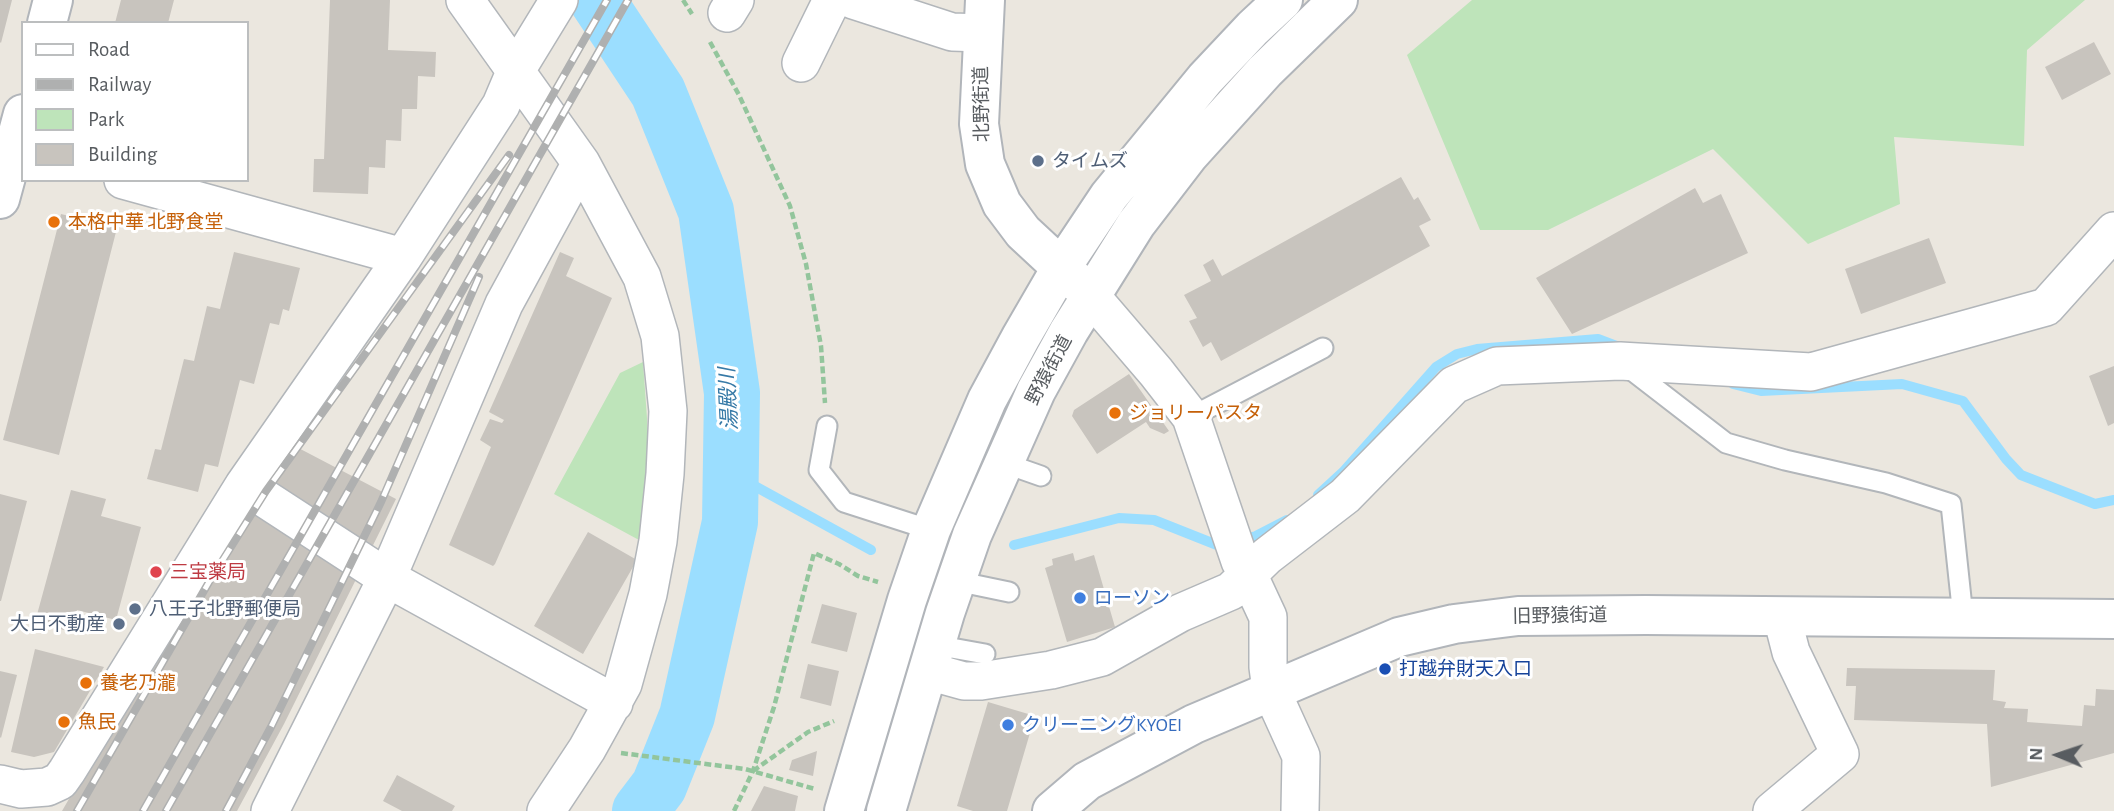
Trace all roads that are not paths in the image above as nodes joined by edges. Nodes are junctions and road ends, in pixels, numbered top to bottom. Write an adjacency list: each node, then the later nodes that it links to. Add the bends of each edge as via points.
1 (53, 0): 9 (main road)
2 (465, 0): 10 (street)
3 (559, 0): 10 (street)
4 (832, 0): 11 (street)
5 (853, 0): 8 (street, via 952,32)
6 (1283, 0): 19 (main road, 野猿街道, via 1155,137)
7 (1338, 0): 20 (main road, 野猿街道, via 1189,155)
8 (984, 16): 19 (main road, 北野街道, via 979,124 985,164 1012,218)
9 (48, 21)
10 (524, 57): 14 (street); 18 (street, via 501,105)
11 (801, 63)
12 (21, 119): 13 (main road)
13 (9, 150): 16 (main road)
14 (581, 163): 30 (street, via 504,304); 39 (street, via 642,277 660,335 668,411 658,541 636,641)
15 (130, 182): 18 (street)
16 (0, 199)
17 (2114, 231): 22 (street, via 2046,307 1811,372)
18 (403, 257): 27 (street)
19 (1061, 268): 20 (main road, 北野街道); 28 (main road, 野猿街道, via 987,400)
20 (1090, 295): 23 (street); 25 (main road, 野猿街道, via 1036,391)
21 (1323, 348): 23 (lane)
22 (1626, 361): 29 (street, via 1497,366 1454,385 1345,496 1267,556); 34 (lane, via 1726,443 1951,504)
23 (1191, 417): 29 (street, via 1205,470)
24 (827, 426): 28 (lane, via 819,470 844,502)
25 (1004, 463): 26 (lane); 31 (main road, 野猿街道)
26 (1041, 476)
27 (244, 485): 30 (street); 40 (street, via 60,781 21,789)
28 (931, 530): 41 (main road, 野猿街道)
29 (1244, 567): 37 (street, via 1231,590 1102,657 981,681 964,681); 38 (street, via 1268,617)
30 (387, 579): 39 (street); 42 (street)
31 (956, 581): 32 (lane); 37 (main road, 野猿街道)
32 (1009, 592)
33 (1782, 617): 34 (main road, 旧野猿街道); 38 (main road, 旧野猿街道, via 1486,619 1399,637); 47 (street, via 1791,652 1840,754)
34 (1963, 617): 35 (main road, 旧野猿街道)
35 (2114, 619)
36 (985, 654): 37 (lane)
37 (932, 658): 44 (main road, 野猿街道)
38 (1271, 690): 45 (main road, 旧野猿街道, via 1110,768); 46 (street, via 1301,756)
39 (614, 703): 43 (street)
40 (0, 784)
41 (833, 801)
42 (270, 811)
43 (545, 811)
44 (886, 811)
45 (1052, 811)
46 (1300, 811)
47 (1772, 811)

